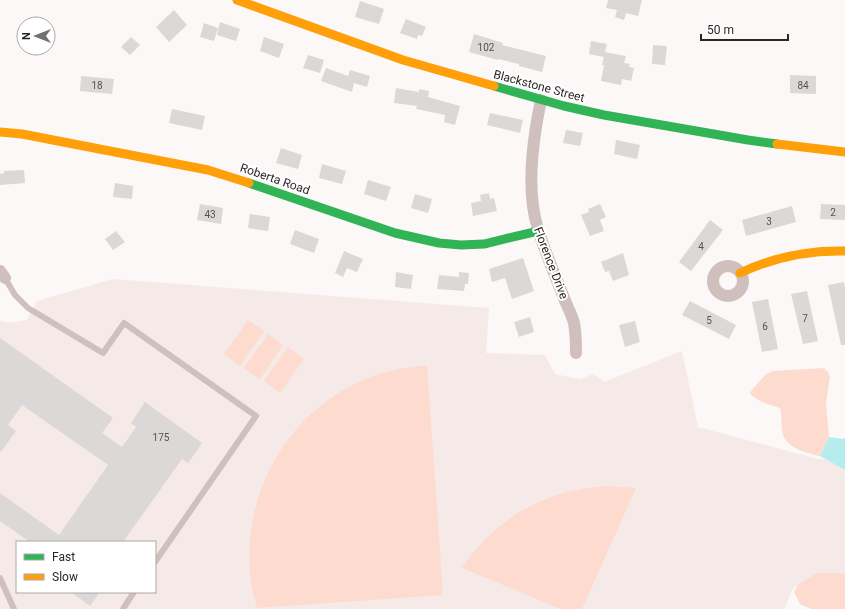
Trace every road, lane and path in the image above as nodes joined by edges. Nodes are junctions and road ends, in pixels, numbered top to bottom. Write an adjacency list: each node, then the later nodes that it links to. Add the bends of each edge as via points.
1 (238, 0): 2 (street, Blackstone Street, via 403,60)
2 (540, 100): 4 (street, Blackstone Street, via 604,115 748,140); 5 (street, Florence Drive, via 532,178)
3 (0, 132): 5 (street, Roberta Road, via 208,170 419,240 445,244 483,244)
4 (845, 152)
5 (538, 231): 9 (street, Florence Drive, via 574,322)
6 (845, 251): 7 (street, via 826,250 795,254 758,264)
7 (740, 273)
8 (2, 274): 10 (lane, via 15,295 28,308 103,353 124,323 256,416)
9 (576, 353)
10 (156, 561)
11 (0, 578): 13 (lane)
12 (133, 593): 14 (lane)
13 (14, 609)
14 (123, 609)

